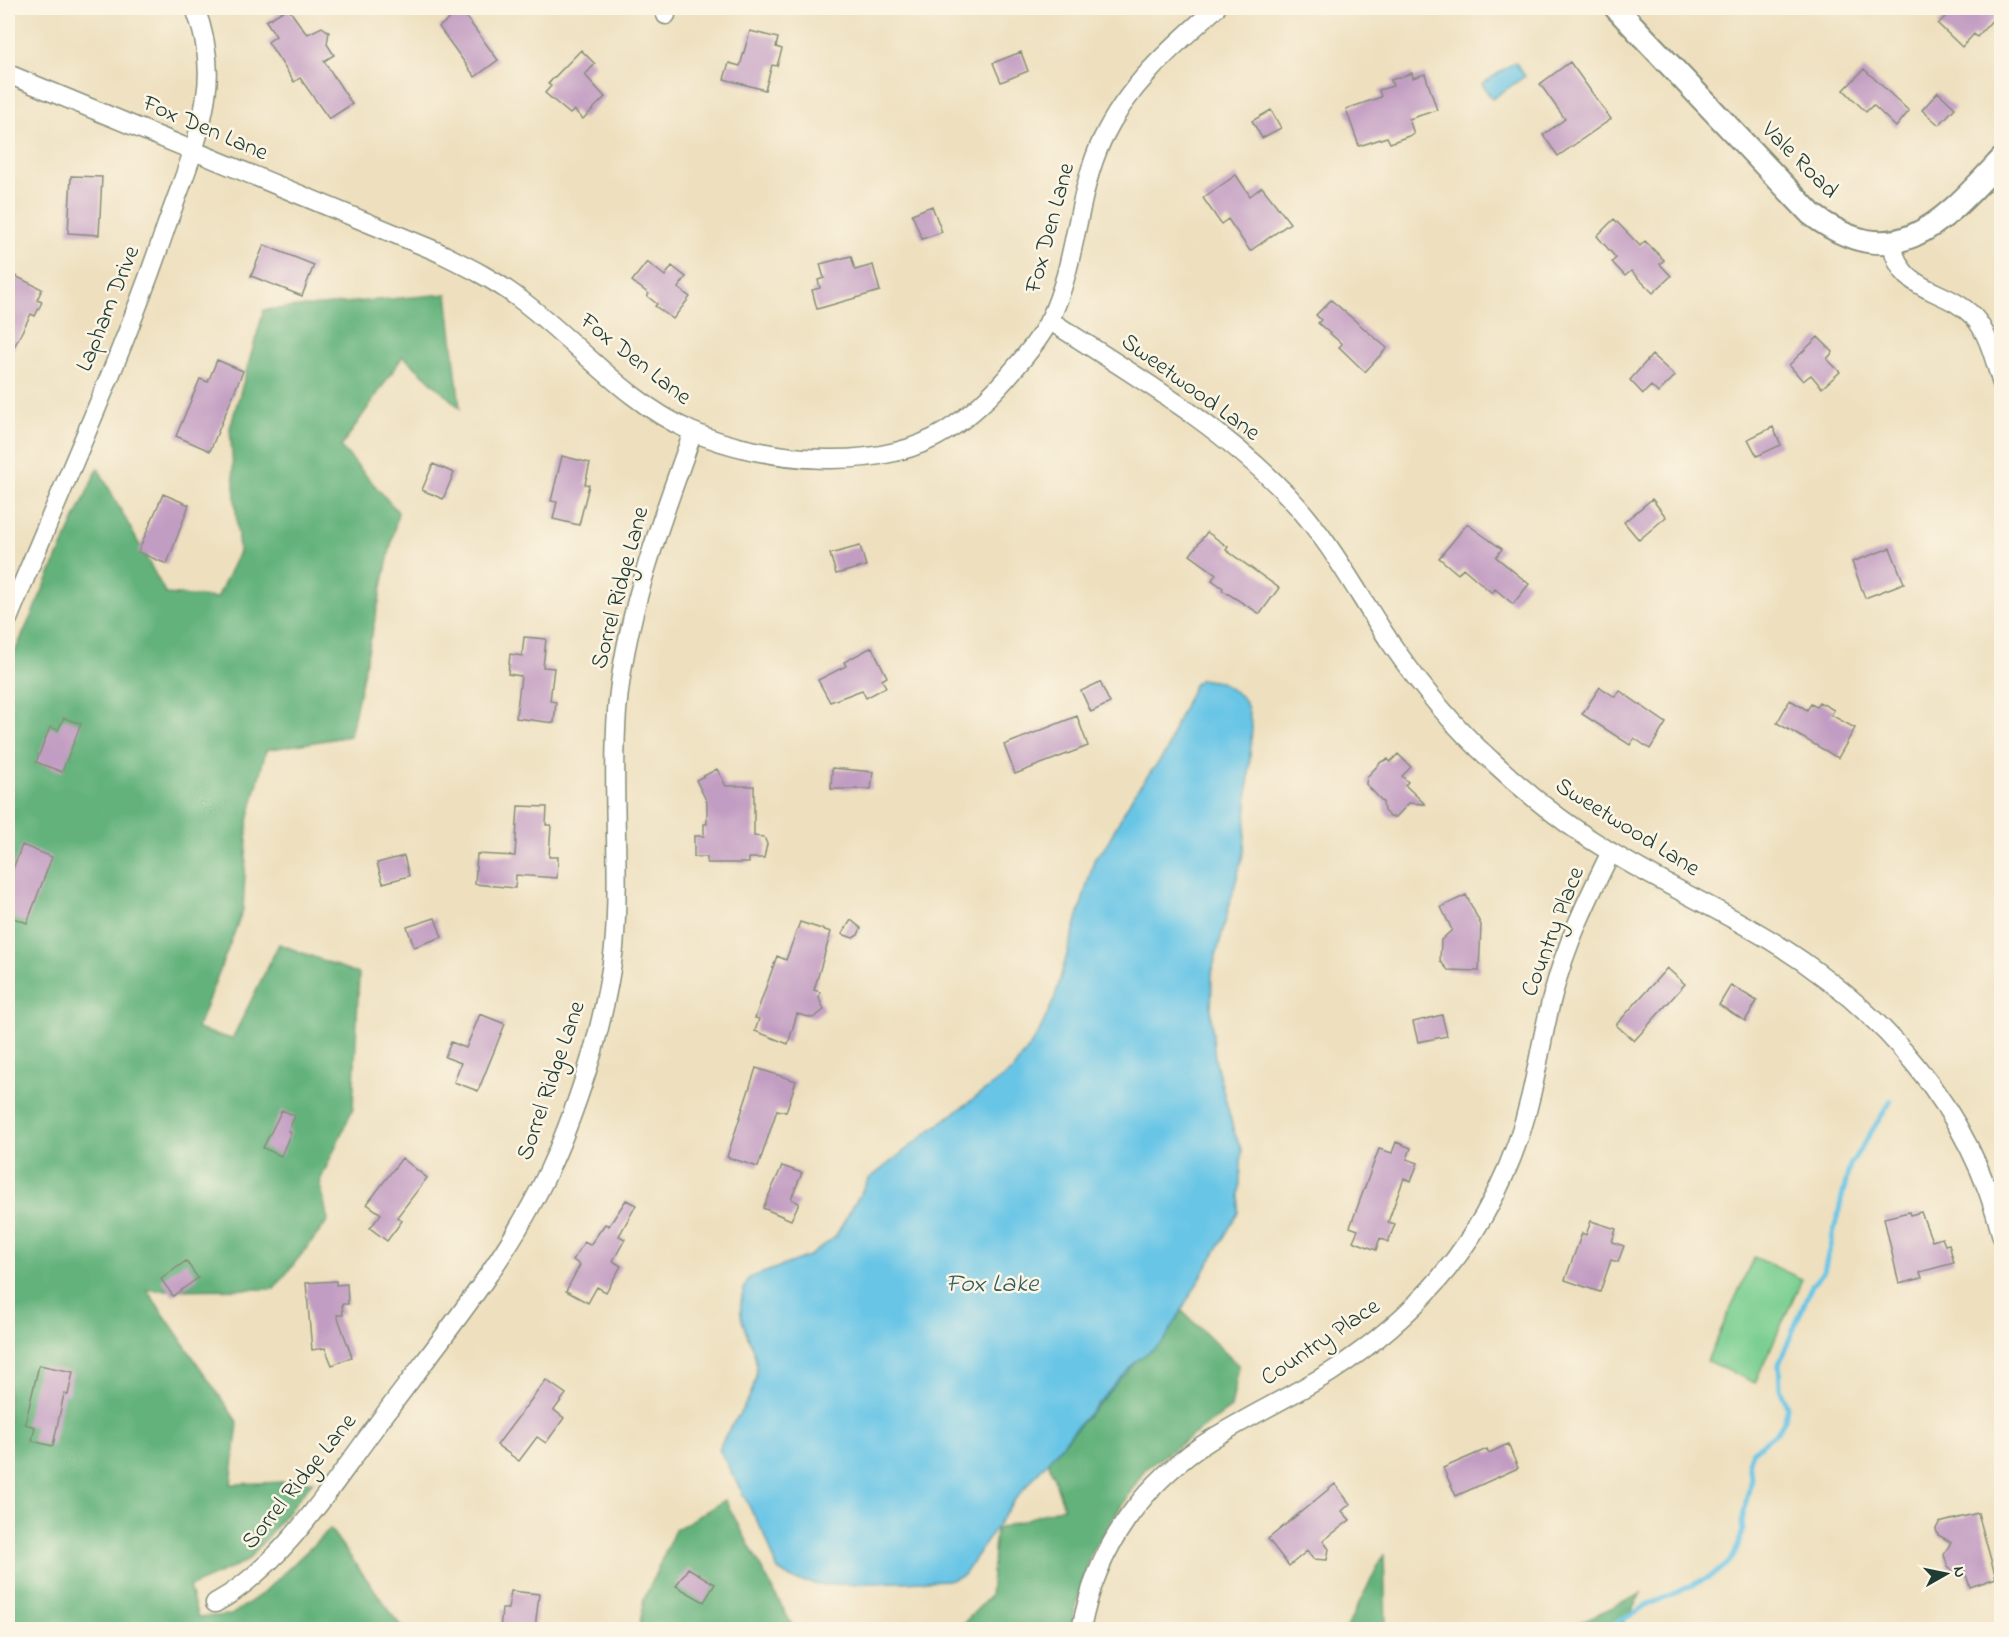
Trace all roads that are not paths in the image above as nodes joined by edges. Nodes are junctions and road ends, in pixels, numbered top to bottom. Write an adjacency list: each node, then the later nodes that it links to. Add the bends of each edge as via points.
1 (195, 8): 5 (street, Lapham Drive, via 207,43 209,65 206,97)
2 (1216, 8): 8 (street, Fox Den Lane, via 1135,86 1107,131 1091,170 1060,293)
3 (1616, 8): 7 (main road, Vale Road, via 1811,214 1851,238)
4 (8, 74): 5 (street, Fox Den Lane)
5 (193, 149): 10 (street, Fox Den Lane, via 436,251 490,278 650,408); 11 (street, Lapham Drive, via 146,286)
6 (2001, 159): 7 (main road, Vale Road, via 1940,220 1919,234)
7 (1892, 242): 9 (street, via 1897,266 1914,282 1973,317 1983,331)
8 (1049, 320): 10 (street, Fox Den Lane, via 999,387 945,432 914,447 843,458 806,458 725,444); 12 (street, Sweetwood Lane, via 1192,413 1290,497 1330,547 1390,641 1455,726 1524,790)
9 (2001, 384)
10 (693, 432): 14 (street, Sorrel Ridge Lane, via 642,584 620,685 614,765 614,948 593,1050 569,1123 519,1227 454,1323 297,1528 252,1579)
11 (8, 618)
12 (1611, 852): 13 (street, Sweetwood Lane, via 1777,945 1810,967 1892,1038 1924,1074 1965,1136 1980,1169); 15 (street, Country Place, via 1584,906 1557,980 1523,1125 1502,1180 1467,1244 1418,1302 1378,1339 1331,1371 1215,1437 1159,1480 1136,1505 1108,1548 1094,1579)
13 (2001, 1237)
14 (215, 1604)
15 (1081, 1629)

